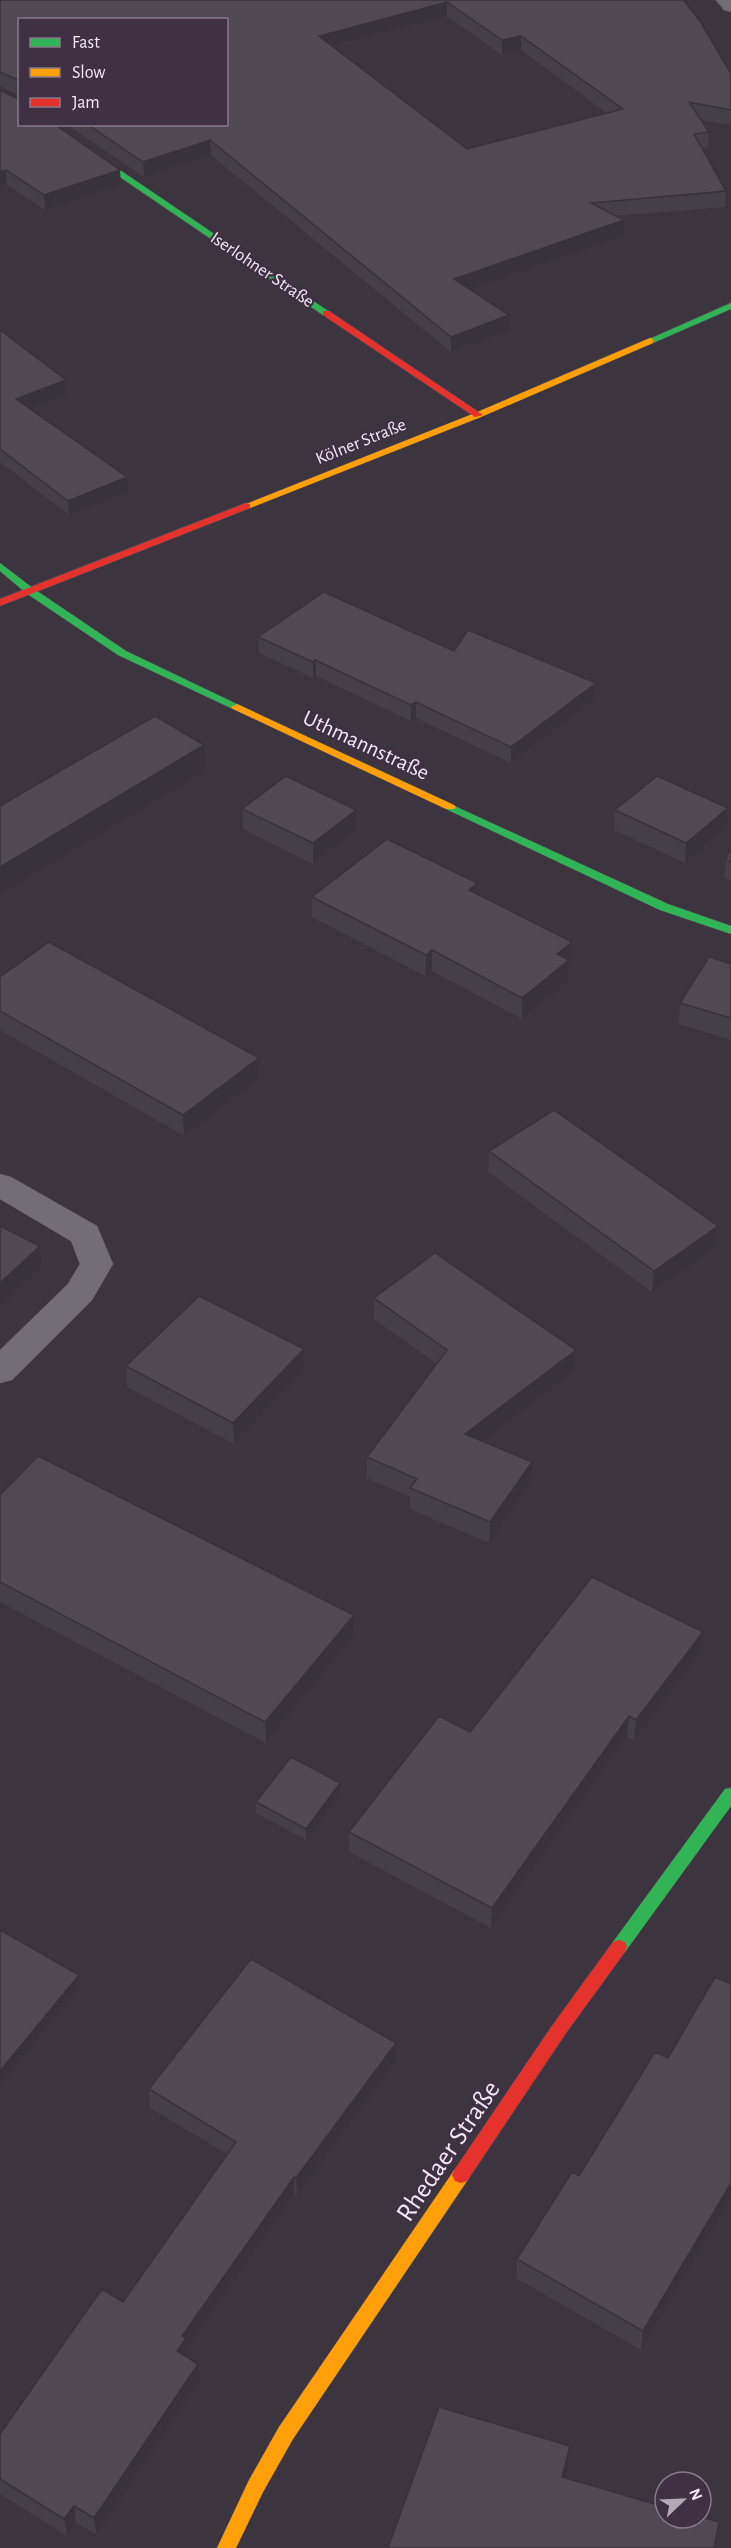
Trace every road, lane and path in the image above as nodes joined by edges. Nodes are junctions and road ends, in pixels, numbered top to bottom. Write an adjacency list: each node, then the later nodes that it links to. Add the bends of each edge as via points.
1 (726, 0): 2 (street)
2 (731, 6)
3 (49, 126): 5 (street, Iserlohner Straße)
4 (731, 306): 5 (street, Kölner Straße)
5 (478, 415): 7 (street, Kölner Straße)
6 (0, 566): 7 (street, Uthmannstraße)
7 (30, 591): 8 (street, Kölner Straße); 9 (street, Uthmannstraße, via 122,653 664,907)
8 (0, 603)
9 (731, 930)
10 (0, 1185): 11 (street, via 85,1234 97,1264 80,1292)
11 (0, 1371)
12 (731, 1794): 13 (street, Rhedaer Straße, via 560,2028 292,2424)
13 (226, 2548)

